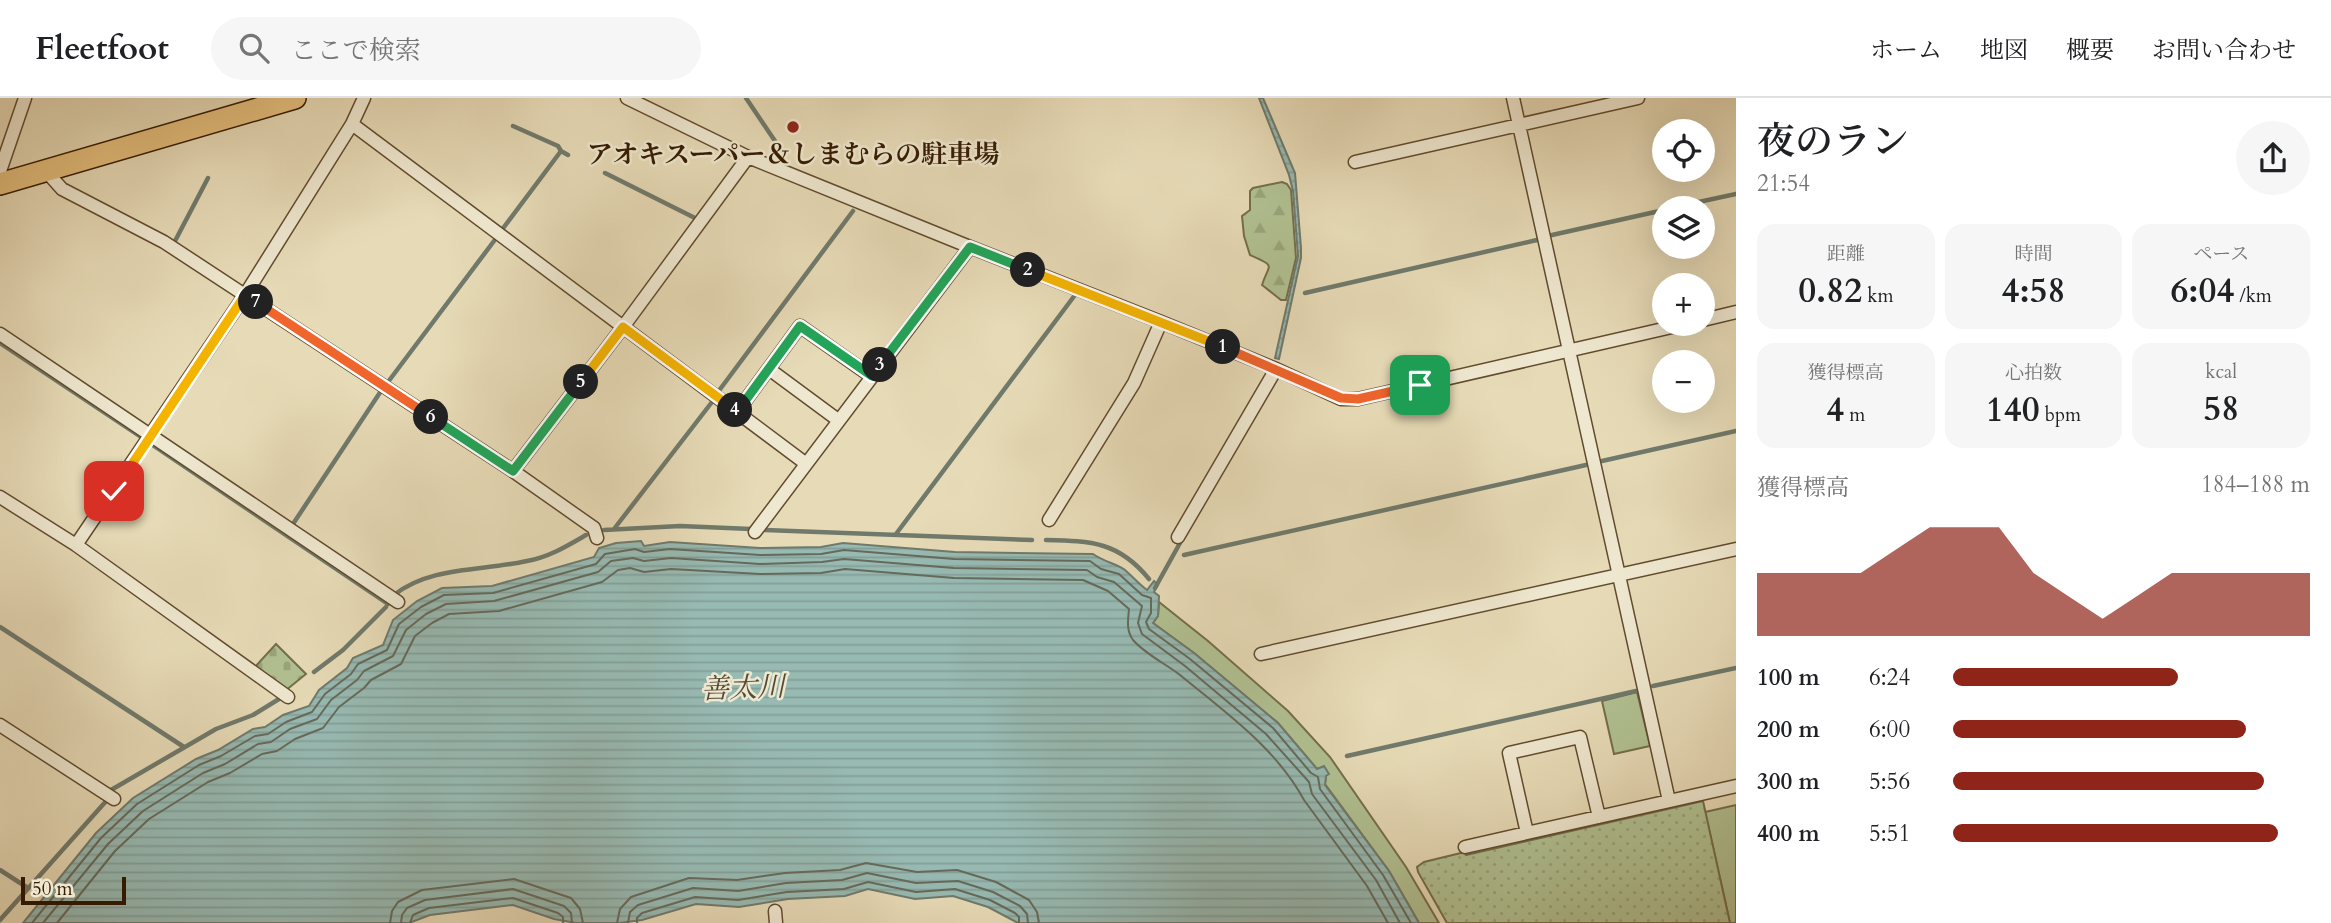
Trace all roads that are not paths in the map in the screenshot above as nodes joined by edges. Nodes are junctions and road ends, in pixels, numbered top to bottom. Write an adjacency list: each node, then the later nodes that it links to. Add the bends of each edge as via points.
1 (25, 98): 12 (street)
2 (295, 98): 11 (highway)
3 (364, 98): 7 (street)
4 (627, 98): 9 (street)
5 (1513, 98): 8 (street)
6 (1638, 98): 8 (street)
7 (352, 124): 15 (street); 19 (street)
8 (1519, 125): 10 (street); 22 (street)
9 (748, 157): 14 (street); 19 (street)
10 (1355, 162)
11 (45, 170): 13 (highway); 15 (street, via 62,189 164,242)
12 (0, 172)
13 (0, 184)
14 (970, 247): 18 (street); 25 (street)
15 (245, 295): 28 (street); 30 (street)
16 (1736, 312): 17 (street)
17 (1715, 317)
18 (1161, 321): 24 (street); 32 (street, via 1134,383)
19 (623, 327): 26 (street); 30 (street)
20 (1652, 331): 22 (street)
21 (0, 334): 28 (street)
22 (1570, 349): 24 (street, via 1350,400); 38 (street)
23 (769, 369): 25 (street, via 800,326); 26 (street); 27 (street)
24 (1276, 369): 34 (street)
25 (872, 376): 27 (street)
26 (737, 412): 29 (street)
27 (838, 420): 29 (street)
28 (151, 436): 36 (street); 39 (street)
29 (805, 463): 33 (street)
30 (513, 471): 35 (street, via 594,528)
31 (0, 498): 36 (street)
32 (1049, 520)
33 (755, 532)
34 (1178, 537)
35 (597, 538)
36 (76, 545): 41 (street)
37 (1736, 550): 38 (street)
38 (1620, 576): 40 (street); 45 (street)
39 (398, 602)
40 (1261, 654)
41 (288, 697)
42 (0, 725): 44 (street)
43 (1736, 786): 45 (street)
44 (114, 799)
45 (1669, 801): 46 (street)
46 (1599, 817): 47 (street); 47 (street, via 1580,737 1509,753)
47 (1527, 833): 48 (street)
48 (1465, 847)

